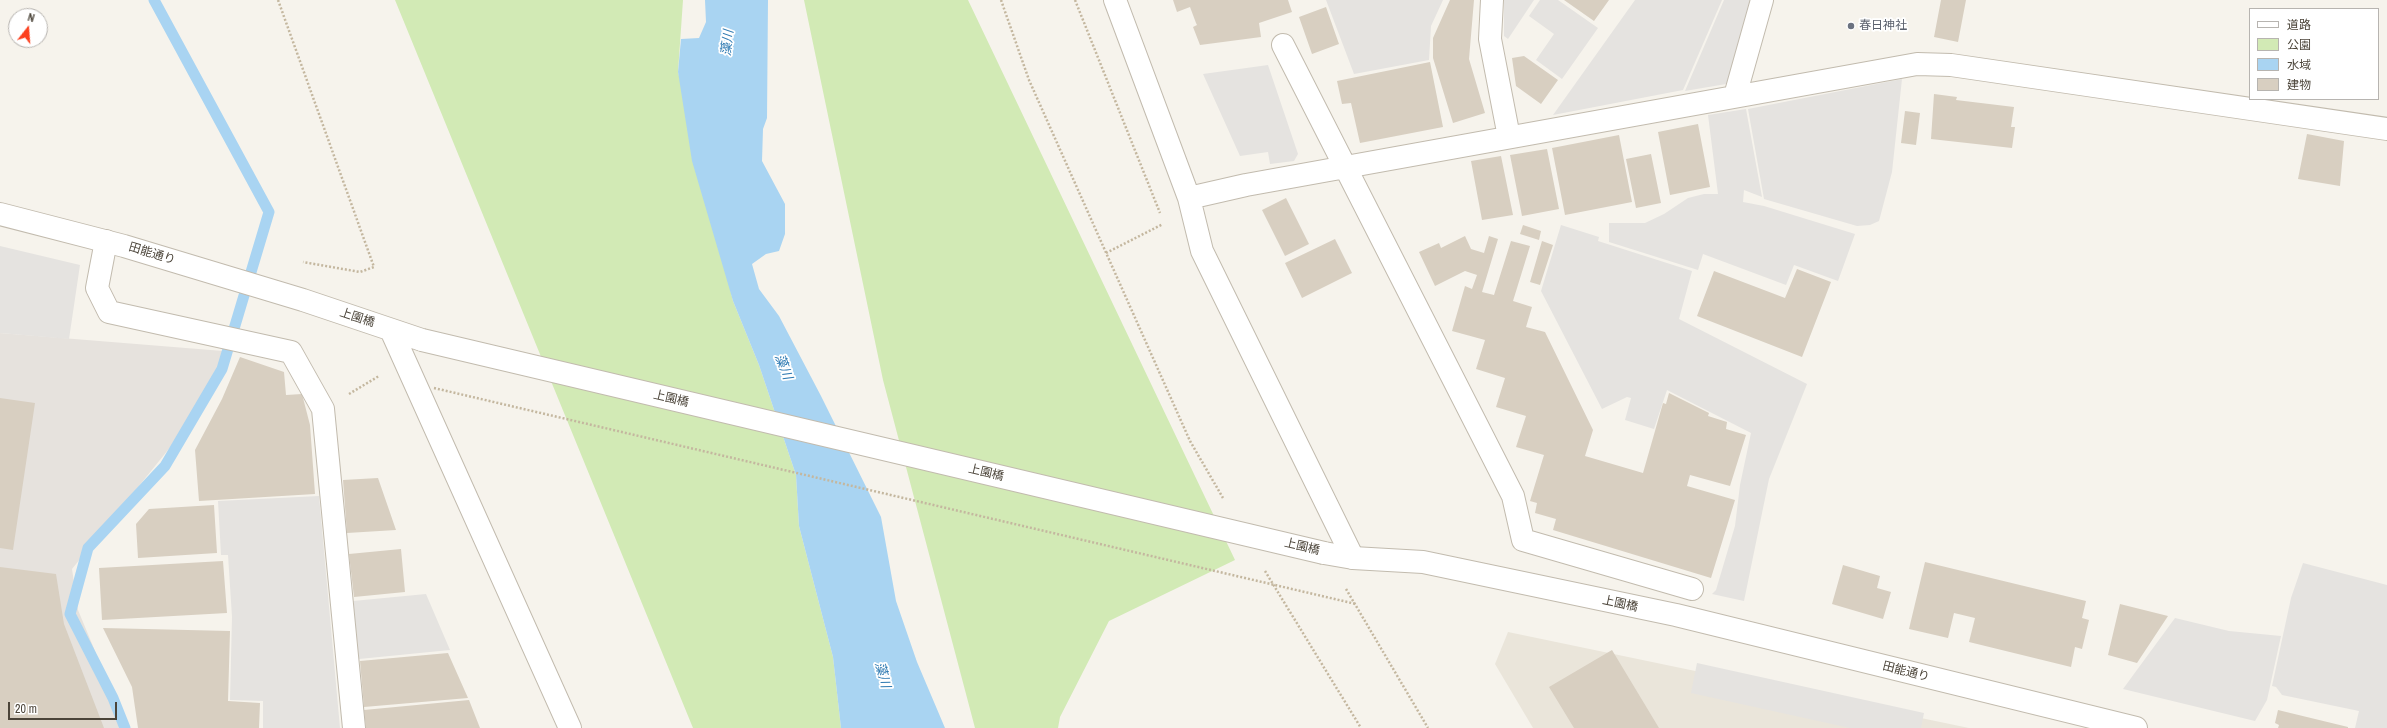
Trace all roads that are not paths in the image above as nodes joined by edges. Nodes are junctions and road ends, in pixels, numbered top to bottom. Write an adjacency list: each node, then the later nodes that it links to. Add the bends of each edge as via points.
1 (1115, 0): 9 (street)
2 (1492, 0): 7 (street, via 1490,39)
3 (1762, 0): 5 (street)
4 (1283, 45): 8 (street)
5 (1735, 96): 6 (street, via 1917,64 1931,64); 7 (street)
6 (2387, 129)
7 (1509, 137): 8 (street)
8 (1344, 167): 9 (street); 15 (street, via 1512,496 1523,540)
9 (1189, 198): 14 (street, via 1202,251)
10 (0, 214): 11 (street, 田能通り)
11 (106, 241): 12 (street, 田能通り); 17 (street, via 97,288 109,312 292,352 323,409)
12 (302, 300): 13 (street, 上園橋)
13 (391, 330): 14 (street, 上園橋, bridge, via 422,340); 18 (street)
14 (1353, 558): 16 (street, 上園橋, via 1423,562)
15 (1692, 589)
16 (1676, 616): 19 (street, 田能通り)
17 (354, 728)
18 (570, 728)
19 (2136, 728)

